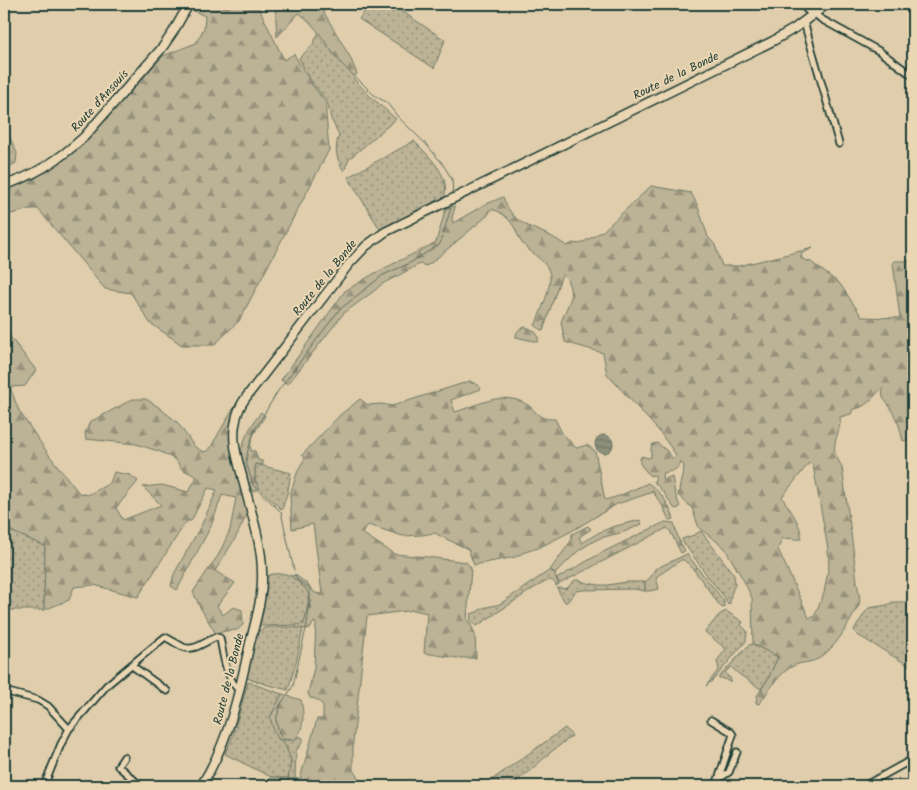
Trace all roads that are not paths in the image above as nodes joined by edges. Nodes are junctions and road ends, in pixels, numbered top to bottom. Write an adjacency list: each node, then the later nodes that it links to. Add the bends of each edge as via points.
1 (189, 4): 7 (main road, Route d'Ansouis, via 162,48 84,137 52,163)
2 (801, 4): 4 (street)
3 (827, 4): 4 (main road, Route de la Bonde)
4 (809, 18): 5 (street, via 821,19 879,51); 6 (street); 11 (main road, Route de la Bonde, via 765,45 384,232 354,258 254,387 235,421 237,458 261,554 262,574 261,593)
5 (913, 76)
6 (838, 144)
7 (4, 185)
8 (131, 665): 10 (street); 11 (street, via 165,637 188,648 216,637 220,638 226,670); 13 (street, via 107,686)
9 (4, 691): 13 (street, via 38,700)
10 (167, 691)
11 (239, 691): 20 (main road, Route de la Bonde, via 227,734)
12 (711, 720): 17 (street, via 733,736)
13 (69, 729): 18 (street)
14 (737, 752): 17 (street, via 729,772)
15 (124, 757): 19 (street, via 118,766)
16 (913, 759): 22 (street)
17 (720, 778): 21 (street)
18 (44, 786)
19 (141, 786)
20 (201, 786)
21 (716, 786)
22 (864, 786)

